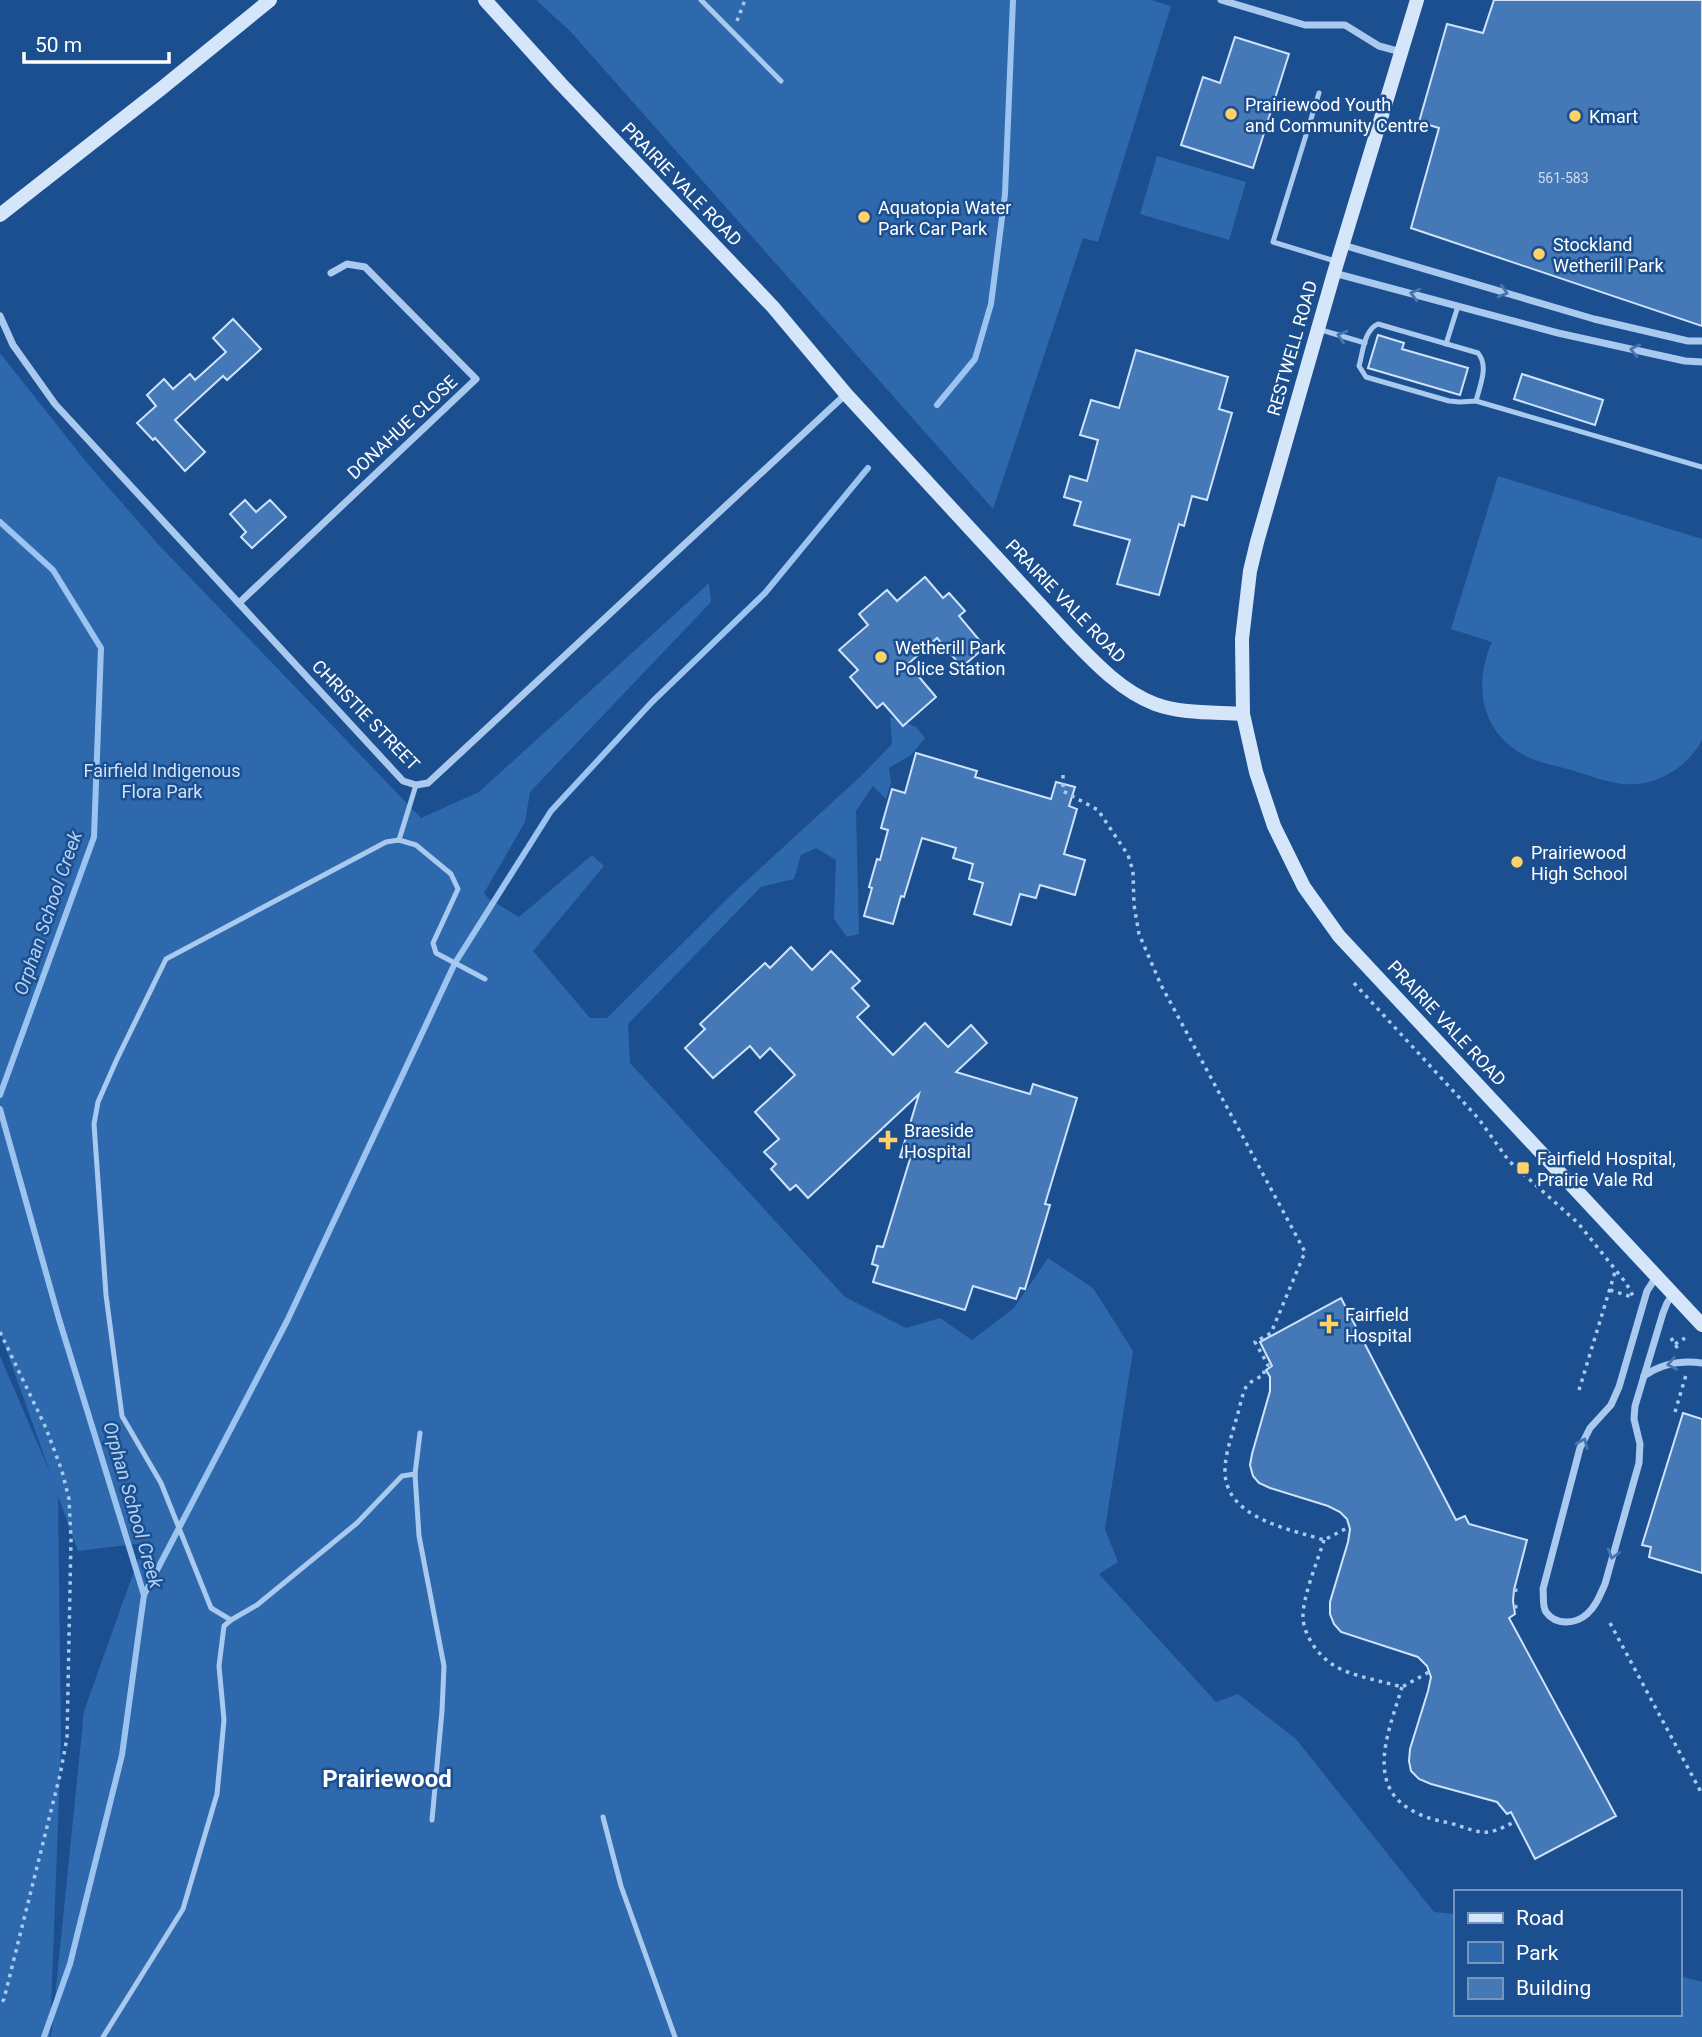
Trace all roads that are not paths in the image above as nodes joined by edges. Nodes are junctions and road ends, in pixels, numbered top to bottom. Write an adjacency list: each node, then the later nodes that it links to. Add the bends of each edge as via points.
1 (270, 0): 9 (main road)
2 (485, 0): 20 (main road, PRAIRIE VALE ROAD, via 773,307)
3 (701, 0): 7 (lane)
4 (1220, 0): 6 (street, via 1305,25 1345,25 1379,46)
5 (1417, 0): 6 (main road, RESTWELL ROAD)
6 (1402, 52): 10 (main road, RESTWELL ROAD)
7 (780, 81)
8 (1319, 93): 11 (lane, via 1273,242)
9 (0, 215)
10 (1343, 245): 11 (main road, RESTWELL ROAD); 16 (street, one-way to 16, via 1594,319)
11 (1336, 267): 13 (street, one-way to 11); 15 (main road, RESTWELL ROAD)
12 (331, 273): 23 (street, DONAHUE CLOSE, via 347,264 365,267 476,379)
13 (1458, 306): 18 (lane); 19 (street, one-way to 13, via 1558,333)
14 (0, 316): 23 (street, CHRISTIE STREET, via 13,345 55,404)
15 (1318, 329): 17 (lane, one-way to 15); 24 (main road, RESTWELL ROAD, via 1250,571 1242,639)
16 (1702, 341)
17 (1366, 343): 18 (lane, via 1369,331 1378,324); 21 (lane, via 1359,366 1366,377 1449,401)
18 (1446, 344): 21 (lane, via 1478,353 1484,360)
19 (1702, 362)
20 (846, 394): 24 (main road, PRAIRIE VALE ROAD, via 1069,636 1121,685 1169,708); 25 (street, CHRISTIE STREET, via 428,783)
21 (1476, 401): 22 (lane)
22 (1702, 467)
23 (239, 603): 25 (street, CHRISTIE STREET, via 403,781)
24 (1243, 714): 28 (main road, PRAIRIE VALE ROAD, via 1274,826 1304,887 1339,936)
25 (416, 785): 26 (lane)
26 (399, 840): 27 (lane, via 416,845 452,874 458,889 433,943 436,953); 35 (lane, via 386,842 166,960 98,1102 94,1124 106,1296 122,1416 161,1483 211,1608)
27 (485, 979)
28 (1656, 1277): 29 (main road, PRAIRIE VALE ROAD); 32 (street, one-way to 28, via 1634,1419 1639,1464 1605,1584 1597,1601 1578,1621 1556,1620 1547,1613 1544,1590 1576,1462 1585,1436 1611,1405 1619,1387 1647,1291)
29 (1672, 1295): 30 (main road, PRAIRIE VALE ROAD); 32 (street)
30 (1702, 1325)
31 (1702, 1363): 32 (street, one-way to 32, via 1670,1364)
32 (1644, 1376)
33 (420, 1433): 34 (lane)
34 (415, 1474): 35 (lane, via 402,1476 357,1523 257,1605); 37 (lane, via 419,1536 444,1666)
35 (230, 1620): 38 (lane, via 224,1626 219,1666 224,1720 217,1794 183,1909)
36 (603, 1817): 39 (lane, via 621,1886)
37 (432, 1820)
38 (103, 2037)
39 (675, 2037)

